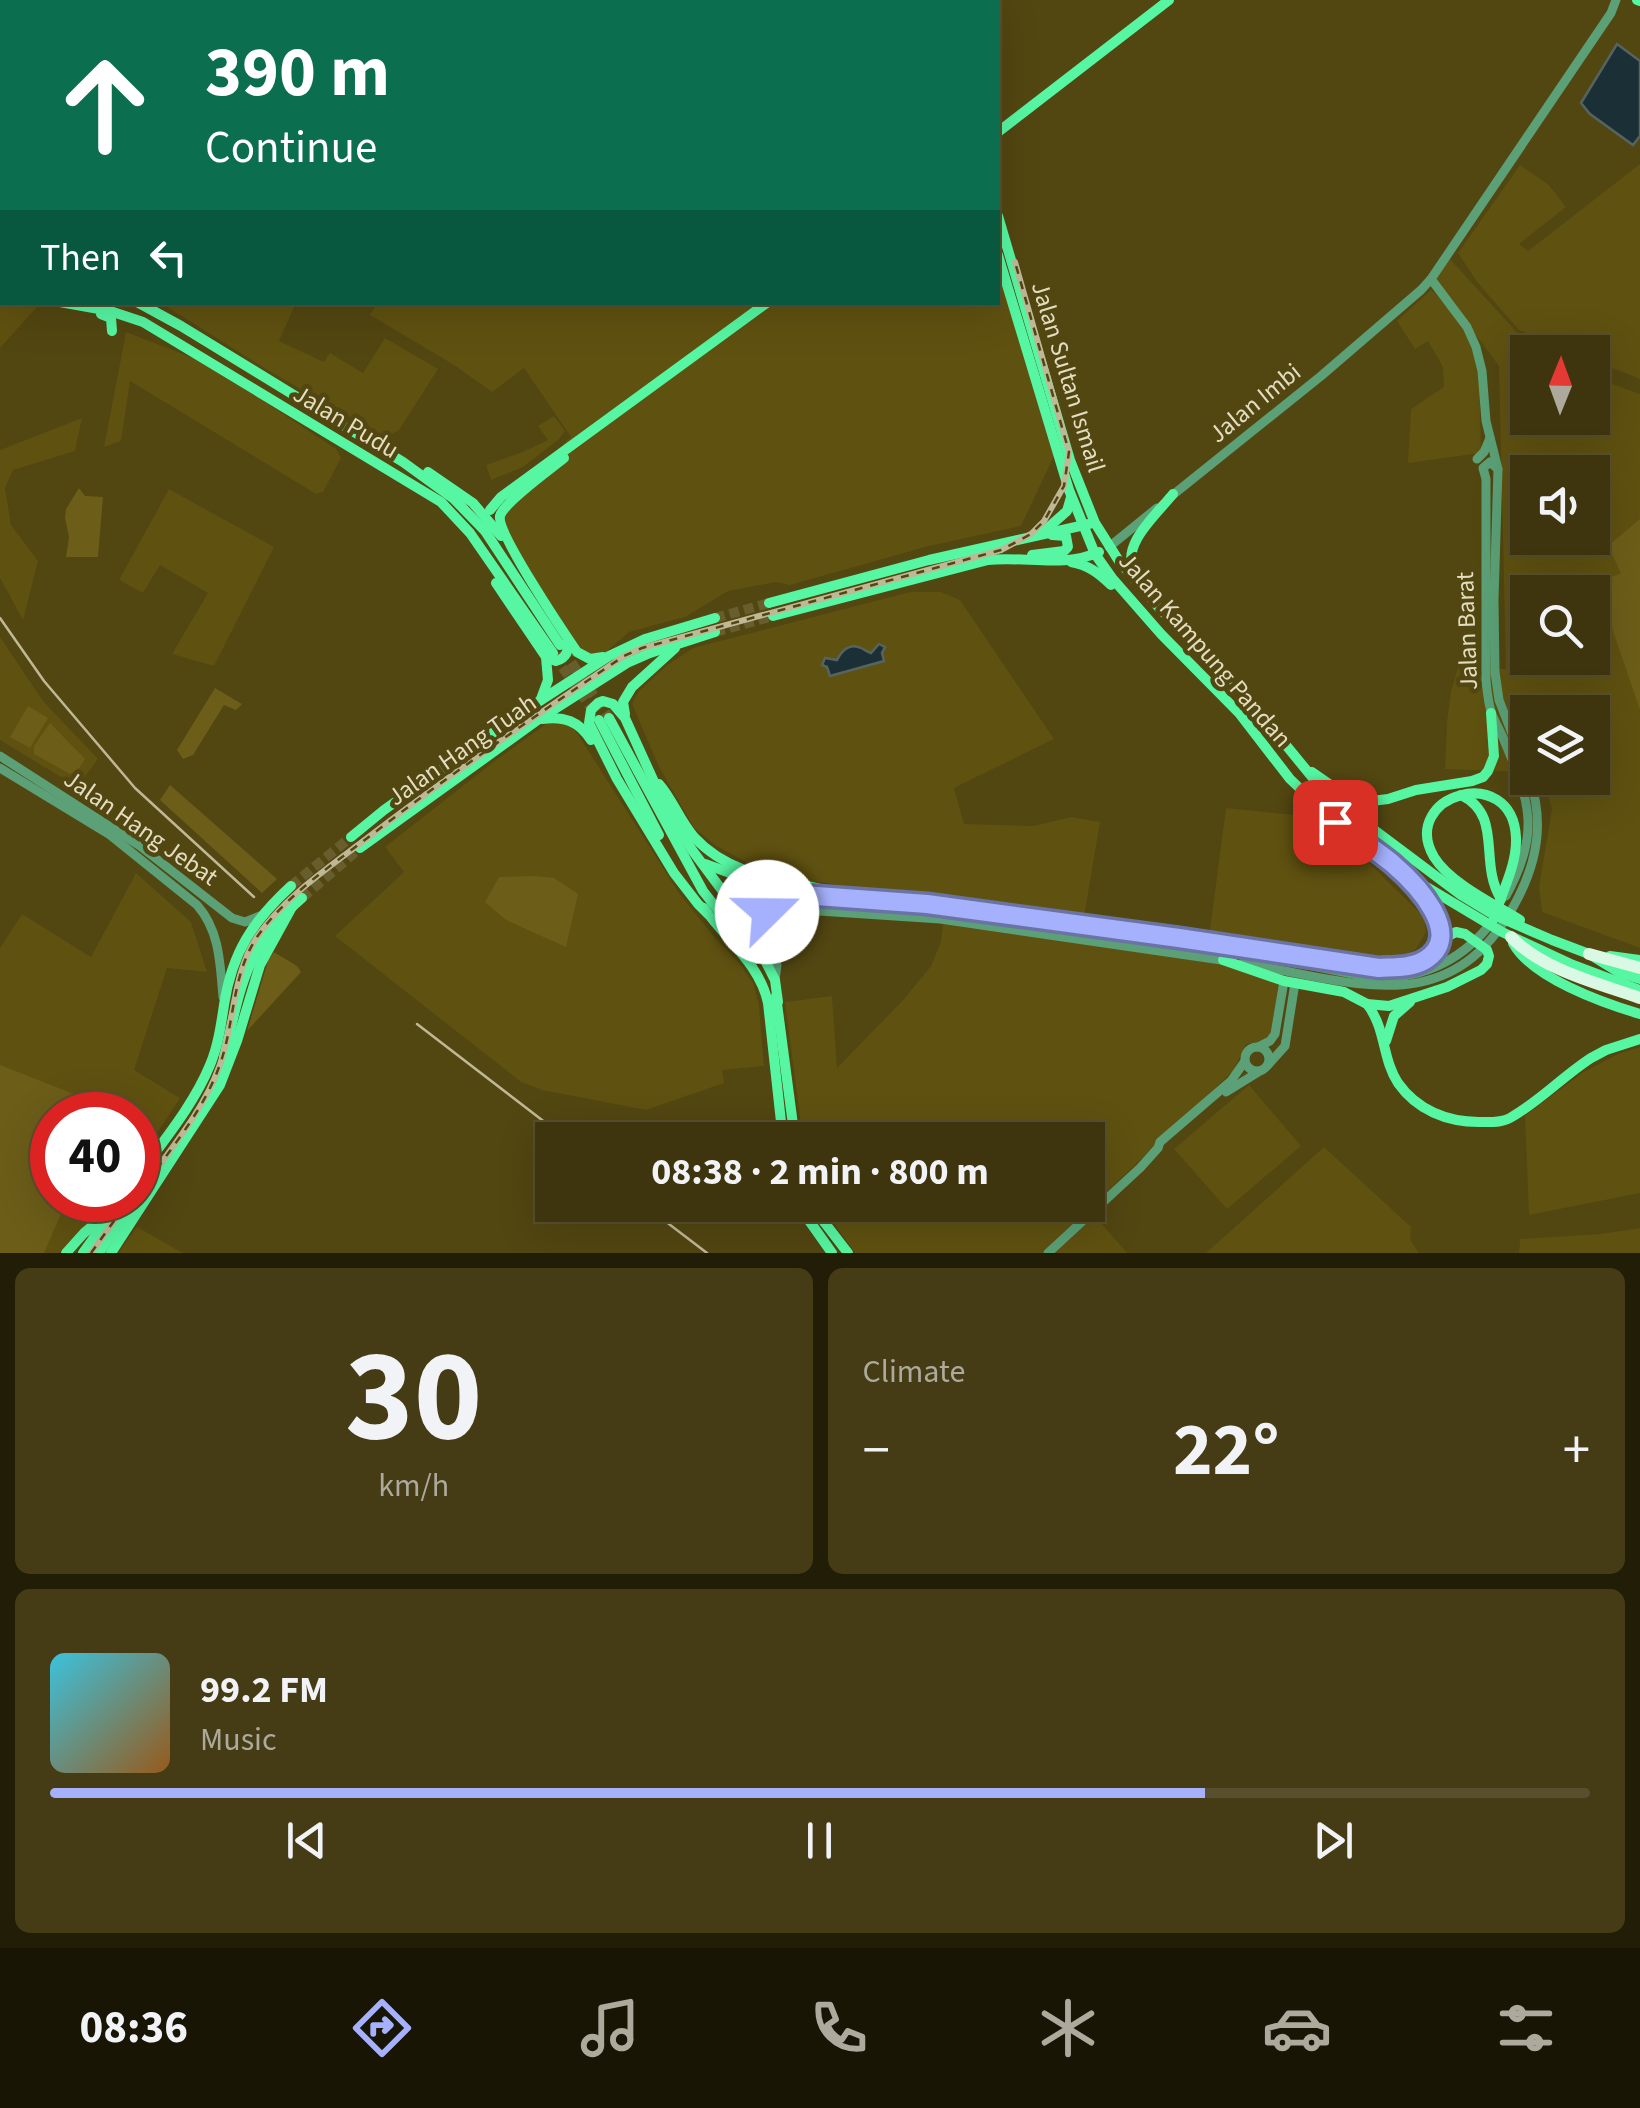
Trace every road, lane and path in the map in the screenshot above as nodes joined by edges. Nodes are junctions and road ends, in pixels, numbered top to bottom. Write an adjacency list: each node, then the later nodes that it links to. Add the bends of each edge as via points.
1 (1169, 0): 4 (main road)
2 (1616, 0): 8 (street, Jalan Imbi)
3 (1000, 118): 4 (main road)
4 (1016, 119): 5 (main road)
5 (1000, 131)
6 (1000, 223): 24 (main road, Jalan Sultan Ismail)
7 (1000, 262): 21 (main road, Jalan Sultan Ismail)
8 (1431, 279): 16 (street, Jalan Barat, via 1476,347); 22 (street, Jalan Imbi)
9 (71, 305): 15 (main road, via 108,316 114,332 124,323)
10 (82, 305): 13 (main road, Jalan Pudu)
11 (144, 305): 14 (main road, Jalan Pudu)
12 (764, 305): 17 (main road)
13 (119, 309): 14 (main road); 15 (main road, Jalan Pudu)
14 (155, 311): 19 (main road, Jalan Pudu)
15 (144, 322): 41 (main road, Jalan Pudu, via 451,510)
16 (1491, 436): 18 (street); 20 (street, Jalan Barat)
17 (577, 442): 23 (main road); 30 (main road, via 503,510 500,526)
18 (1477, 459)
19 (409, 466): 23 (main road); 28 (main road, Jalan Pudu, via 464,508)
20 (1498, 469): 44 (street, Jalan Barat, via 1490,462 1483,468); 47 (street, Jalan Barat, via 1495,665)
21 (1069, 490): 24 (main road, Jalan Sultan Ismail); 26 (main road, via 1068,509)
22 (1174, 494): 27 (street, Jalan Imbi); 33 (main road, via 1130,555)
23 (485, 510): 25 (main road)
24 (1089, 524): 26 (main road); 27 (main road, Jalan Sultan Ismail); 29 (main road)
25 (492, 528): 28 (main road); 30 (main road)
26 (1042, 534): 31 (main road, via 1066,536 1068,547); 34 (main road)
27 (1109, 547): 29 (main road, Jalan Imbi); 33 (main road, Jalan Kampung Pandan)
28 (500, 554): 41 (main road, Jalan Pudu)
29 (1095, 554): 32 (main road, Jalan Imbi); 39 (main road, Jalan Kampung Pandan)
30 (517, 557): 41 (main road)
31 (1010, 558): 32 (main road, Jalan Imbi); 36 (main road, Jalan Imbi)
32 (1057, 560): 39 (main road, via 1101,575)
33 (1153, 600): 35 (main road, Jalan Kampung Pandan)
34 (769, 602)
35 (1162, 610): 39 (main road, via 1134,589); 50 (main road, Jalan Kampung Pandan, via 1230,677)
36 (773, 616)
37 (715, 618): 42 (main road)
38 (715, 632): 40 (main road)
39 (1161, 634): 59 (main road, Jalan Kampung Pandan, via 1319,808)
40 (680, 644): 45 (main road, via 625,696); 46 (main road, Jalan Hang Tuah, via 627,664)
41 (557, 648): 42 (main road); 43 (main road)
42 (609, 656): 43 (main road, Jalan Hang Tuah)
43 (539, 703): 56 (main road, Jalan Hang Tuah)
44 (1491, 712): 47 (street, Jalan Barat); 54 (main road, via 1494,756 1482,777)
45 (626, 718): 52 (main road, via 602,701 590,715); 53 (main road)
46 (539, 720): 52 (main road, via 565,718 580,726); 58 (main road, Jalan Hang Tuah)
47 (1507, 734): 48 (street, Jalan Barat); 67 (street, Jalan Barat, via 1528,826)
48 (1510, 740)
49 (0, 756): 65 (street, Jalan Hang Jebat, via 140,846 232,918)
50 (1298, 762): 54 (main road, via 1358,800); 70 (main road, Jalan Kampung Pandan, via 1336,802 1447,884 1494,915)
51 (0, 768): 83 (street, Jalan Hang Jebat, via 110,835 197,905 217,941)
52 (612, 769): 64 (main road, via 674,873)
53 (652, 776): 62 (main road, via 694,836 742,870); 76 (main road)
54 (1416, 790): 66 (main road, via 1454,792 1482,810 1496,892)
55 (1534, 795): 67 (street, Jalan Barat, via 1537,844)
56 (351, 838)
57 (674, 838): 61 (main road, via 695,860); 64 (main road, via 604,719 666,848); 82 (main road, via 703,890 766,971)
58 (360, 848)
59 (1394, 865): 67 (main road, Jalan Kampung Pandan); 69 (main road, via 1436,911)
60 (291, 886): 65 (main road)
61 (789, 894): 62 (street); 63 (street, via 769,903 770,916)
62 (854, 898): 68 (street)
63 (806, 913): 72 (street, via 940,920); 76 (street, via 772,934)
64 (708, 914): 92 (main road, via 758,973 766,993)
65 (260, 916): 83 (main road, via 240,948)
66 (1528, 926): 67 (main road, via 1449,874 1432,853 1432,816 1460,794 1492,798 1513,823 1515,850); 70 (main road)
67 (1503, 927): 78 (street, via 1439,967); 79 (main road, Jalan Kampung Pandan, via 1573,965); 81 (highway, via 1523,949); 85 (main road, via 1539,970)
68 (1179, 938): 69 (main road, via 1379,968 1424,961); 78 (street)
69 (1440, 940): 80 (main road, via 1465,934 1487,950 1488,964)
70 (1552, 940): 71 (main road, Jalan Kampung Pandan)
71 (1590, 954): 73 (main road); 74 (highway); 75 (main road, Jalan Kampung Pandan)
72 (1224, 960): 77 (main road); 78 (street)
73 (1640, 960)
74 (1640, 968)
75 (1640, 978)
76 (775, 980): 82 (main road)
77 (1290, 982): 84 (main road, via 1344,992); 88 (street, via 1276,1034); 90 (street, via 1284,1046)
78 (1379, 982)
79 (1640, 990)
80 (1418, 995): 84 (main road, via 1389,1006); 87 (main road, via 1394,1016)
81 (1640, 998)
82 (778, 1002): 93 (main road)
83 (224, 1004): 94 (main road, via 206,1072)
84 (1367, 1004): 87 (main road)
85 (1640, 1014)
86 (1640, 1039): 87 (main road, via 1591,1058 1506,1121 1489,1122 1426,1110 1397,1082)
87 (1385, 1046)
88 (1258, 1047): 89 (street); 90 (street, via 1268,1054)
89 (1244, 1061): 90 (street); 91 (street)
90 (1264, 1068): 91 (street)
91 (1231, 1084): 108 (street, via 1160,1142)
92 (781, 1122)
93 (793, 1122)
94 (160, 1154): 95 (main road, via 214,1086 250,962 267,932 298,902 254,981 220,1085)
95 (160, 1177)
96 (97, 1222): 102 (main road)
97 (105, 1222): 103 (main road)
98 (121, 1222): 104 (main road)
99 (130, 1222): 105 (main road)
100 (809, 1222): 106 (main road)
101 (824, 1222): 107 (main road)
102 (66, 1253)
103 (83, 1253)
104 (99, 1253)
105 (110, 1253)
106 (832, 1253)
107 (848, 1253)
108 (1048, 1253)

